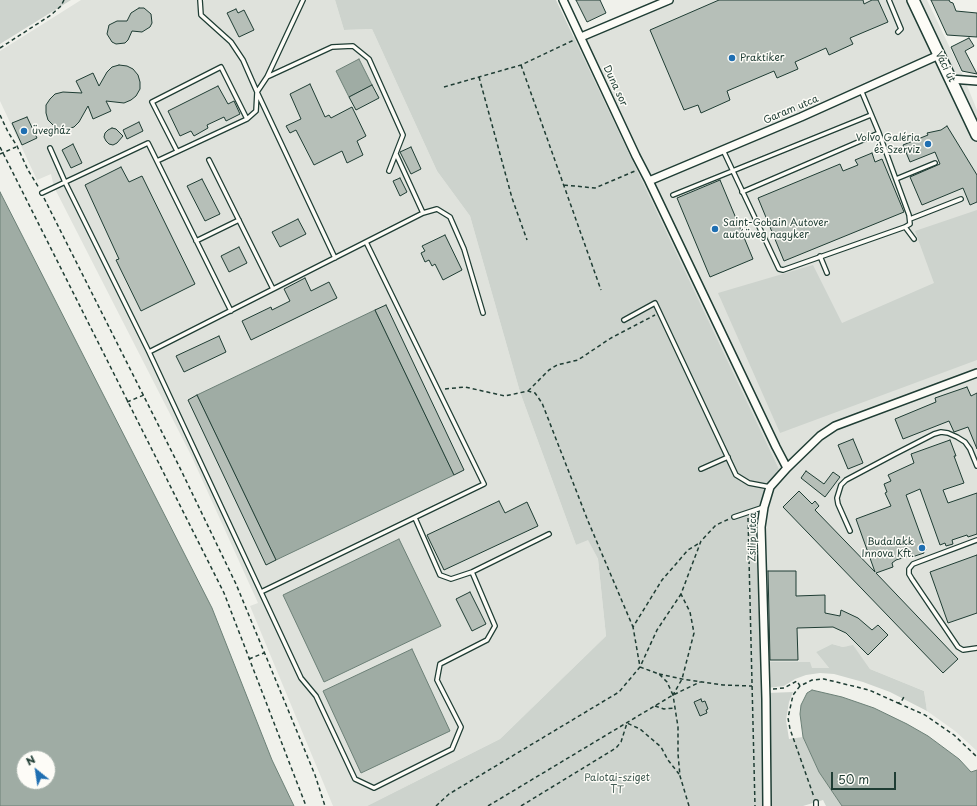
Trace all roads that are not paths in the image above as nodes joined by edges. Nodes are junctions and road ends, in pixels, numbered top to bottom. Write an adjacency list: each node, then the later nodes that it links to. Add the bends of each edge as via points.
1 (200, 0): 14 (lane, via 201,15 231,42 243,60)
2 (303, 0): 10 (lane)
3 (563, 0): 8 (street, Duna sor)
4 (669, 0): 8 (street)
5 (889, 0): 7 (lane, via 901,29)
6 (913, 0): 9 (main road, Váci út)
7 (898, 32)
8 (581, 37): 29 (street, Duna sor)
9 (939, 55): 11 (main road, Váci út); 13 (street, Garam utca)
10 (267, 77): 14 (lane); 22 (lane, via 332,47 353,46 369,59 403,135)
11 (951, 79): 12 (street); 18 (main road, Váci út)
12 (977, 81)
13 (861, 90): 15 (lane); 20 (street, Garam utca)
14 (257, 92): 16 (lane, via 256,111); 43 (lane)
15 (871, 115): 17 (lane); 26 (lane)
16 (247, 119): 21 (lane); 21 (lane, via 221,67 152,102)
17 (879, 133): 28 (lane); 31 (lane)
18 (977, 135)
19 (50, 148): 30 (lane)
20 (723, 150): 26 (lane); 29 (street, Garam utca)
21 (177, 151): 24 (lane)
22 (396, 154): 27 (lane); 35 (lane)
23 (209, 160): 37 (lane)
24 (157, 161): 30 (lane, via 148,143); 40 (lane)
25 (935, 163): 28 (lane)
26 (733, 171): 31 (lane); 33 (lane)
27 (389, 172)
28 (896, 179): 36 (lane)
29 (650, 180): 53 (street, Duna sor)
30 (65, 182): 32 (lane); 49 (lane)
31 (742, 192): 42 (lane, via 779,269 783,270)
32 (42, 193)
33 (674, 195)
34 (961, 199): 36 (lane)
35 (422, 213): 41 (lane); 47 (lane, via 437,209 450,217 464,249)
36 (910, 219): 38 (lane, via 910,224)
37 (239, 220): 40 (lane); 45 (lane)
38 (906, 227): 39 (lane); 42 (lane)
39 (914, 239)
40 (196, 241): 46 (lane)
41 (366, 242): 43 (lane); 58 (lane, via 484,484)
42 (820, 256): 44 (lane)
43 (335, 258): 45 (lane)
44 (827, 273)
45 (273, 289): 46 (lane)
46 (231, 311): 49 (lane)
47 (483, 313)
48 (624, 320): 51 (lane, via 655,303)
49 (149, 352): 63 (lane)
50 (977, 373): 53 (street, Zsilip utca, via 835,426 820,436)
51 (728, 457): 54 (lane); 55 (lane, via 736,474 749,483)
52 (977, 466): 59 (lane, via 965,442 948,433 934,434 841,485 838,504)
53 (787, 468): 55 (street, Zsilip utca)
54 (701, 469)
55 (770, 487): 56 (street, Zsilip utca)
56 (764, 507): 57 (lane); 65 (street, Zsilip utca, via 761,527 766,690)
57 (734, 517)
58 (414, 518): 62 (lane, via 440,575 451,579); 63 (lane)
59 (850, 531)
60 (549, 534): 62 (lane)
61 (977, 540): 64 (lane, via 913,564 908,569 912,579 958,647 963,650)
62 (472, 572): 63 (lane, via 495,626 487,640 440,664 437,680 460,727 452,748 374,788 355,779 316,696 301,678)
63 (261, 592)
64 (977, 648)
65 (766, 806)

